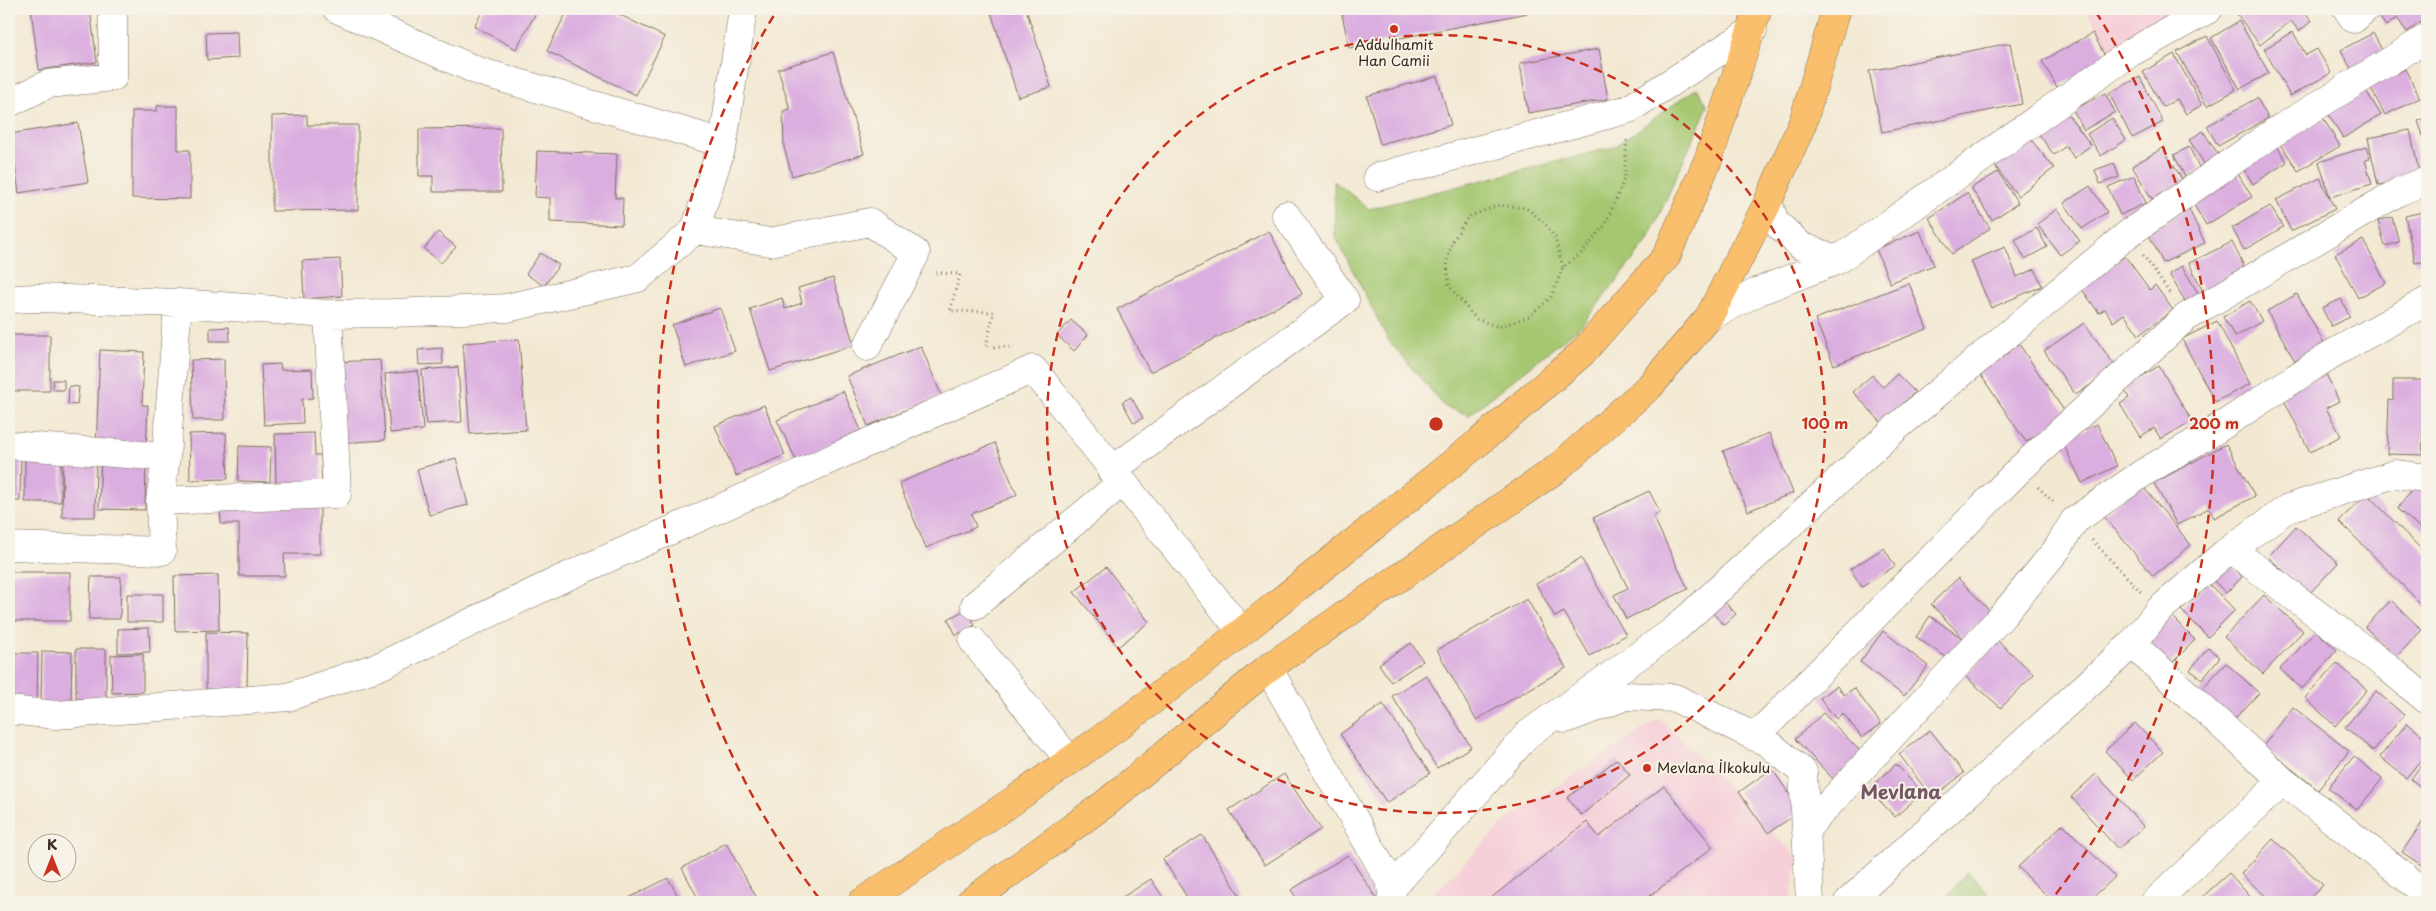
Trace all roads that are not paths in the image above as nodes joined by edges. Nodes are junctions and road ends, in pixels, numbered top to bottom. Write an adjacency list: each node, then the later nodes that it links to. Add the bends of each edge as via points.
1 (113, 9): 10 (street, via 113,78 48,84)
2 (337, 9): 11 (street, via 478,71)
3 (743, 9): 11 (street)
4 (1836, 9): 14 (main road, via 1803,122)
5 (2209, 9): 17 (street, via 2130,53)
6 (2347, 9): 7 (street, via 2354,19)
7 (2366, 9)
8 (1755, 19): 12 (street, via 1629,109); 32 (main road, via 1708,160 1666,257 1580,354 1479,442)
9 (2427, 38): 38 (street, via 2273,133 2128,234 1898,426 1672,632)
10 (9, 102)
11 (723, 144): 16 (street)
12 (1377, 177)
13 (2427, 181): 39 (street, via 2400,191 2186,316 2020,469)
14 (1768, 202): 17 (street, via 1775,222 1801,246); 22 (main road)
15 (1286, 215): 26 (street, via 1345,300)
16 (695, 230): 21 (street, via 638,278 535,302 507,308); 23 (street, via 770,242 870,222 916,253)
17 (1838, 260): 22 (street, via 1760,291)
18 (9, 299): 20 (street)
19 (2427, 301): 42 (street, via 2332,354 2143,473 2063,516 2058,548 2004,614)
20 (178, 303): 21 (street); 25 (street)
21 (328, 314): 28 (street, via 337,494)
22 (1709, 316): 35 (main road, via 1650,386 1555,470)
23 (867, 347)
24 (9, 445): 25 (street)
25 (166, 457): 28 (street)
26 (1116, 477): 31 (street); 32 (street); 37 (street, via 1033,369 557,581 380,666 288,697 56,715)
27 (2427, 478): 30 (street, via 2395,474 2288,508)
28 (160, 501): 29 (street, via 162,551)
29 (9, 546)
30 (2232, 550): 34 (street, via 2159,610); 36 (street)
31 (975, 605)
32 (1242, 632): 40 (main road)
33 (973, 640): 40 (street)
34 (2132, 644): 41 (street); 48 (street)
35 (1268, 668): 44 (street); 46 (main road, via 1106,803)
36 (2427, 700)
37 (9, 710)
38 (1528, 734): 39 (street, via 1626,696 1675,698); 44 (street)
39 (1755, 737): 42 (street, via 1768,743 1803,772)
40 (1070, 761): 45 (main road)
41 (2283, 781): 43 (street); 49 (street)
42 (1806, 829): 47 (street)
43 (2427, 894)
44 (1392, 895)
45 (862, 902)
46 (970, 902)
47 (1810, 902)
48 (1848, 902)
49 (2155, 902)

